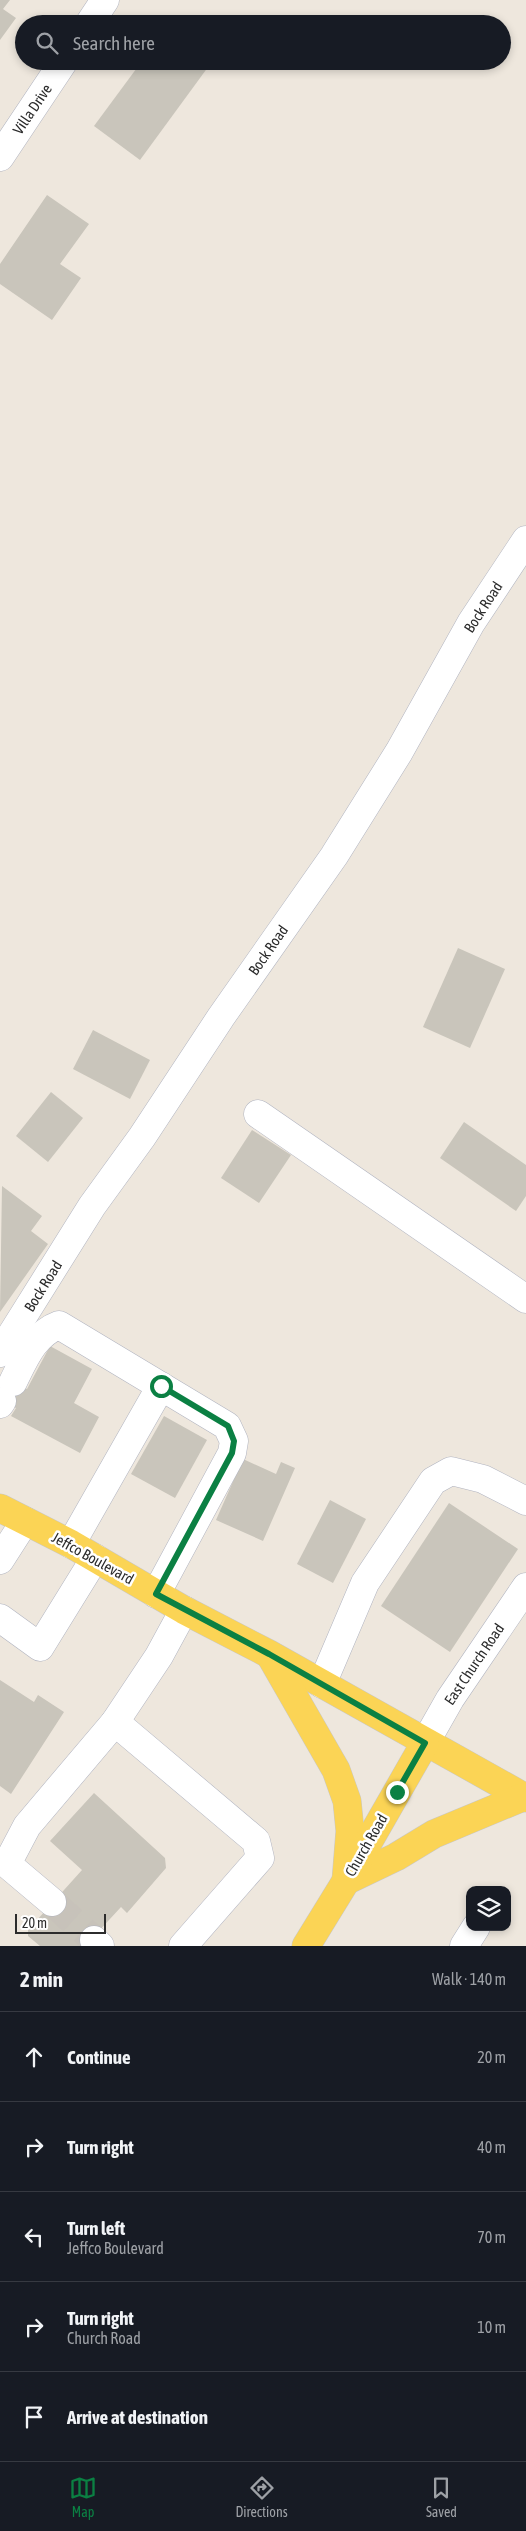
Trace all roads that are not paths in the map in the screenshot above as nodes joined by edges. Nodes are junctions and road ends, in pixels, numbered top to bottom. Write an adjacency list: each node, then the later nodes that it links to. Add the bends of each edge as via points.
1 (106, 0): 2 (street)
2 (96, 15)
3 (58, 70): 4 (street, Villa Drive)
4 (0, 157)
5 (526, 540): 8 (street, Bock Road, via 471,623 399,752 334,856 92,1206)
6 (258, 1114): 7 (street)
7 (526, 1299)
8 (0, 1353)
9 (161, 1386): 10 (street, via 59,1325 31,1347); 14 (street); 18 (street, via 228,1426 234,1441 232,1453)
10 (5, 1395)
11 (526, 1502): 22 (street, via 482,1479 451,1471 433,1481 365,1583)
12 (0, 1508): 13 (main road, Jeffco Boulevard)
13 (24, 1522): 14 (main road, Jeffco Boulevard); 16 (street)
14 (71, 1544): 15 (main road, Jeffco Boulevard)
15 (95, 1558): 18 (main road, Jeffco Boulevard); 20 (street, via 40,1646)
16 (0, 1560)
17 (526, 1588): 24 (street, East Church Road, via 450,1699)
18 (156, 1594): 19 (main road, Jeffco Boulevard)
19 (184, 1610): 21 (main road, Jeffco Boulevard); 23 (street, via 159,1656)
20 (0, 1618)
21 (269, 1654): 22 (main road, Jeffco Boulevard); 27 (main road, via 336,1770 347,1801 350,1832)
22 (322, 1684): 24 (main road, Jeffco Boulevard)
23 (115, 1722): 26 (street, via 27,1826); 30 (street, via 256,1841 260,1858)
24 (425, 1743): 25 (main road, Jeffco Boulevard); 27 (main road, Church Road)
25 (524, 1798): 27 (main road, via 434,1834)
26 (4, 1869): 28 (street)
27 (346, 1881): 31 (main road, Church Road)
28 (52, 1902)
29 (473, 1931): 32 (street)
30 (183, 1946)
31 (306, 1946)
32 (464, 1946)

